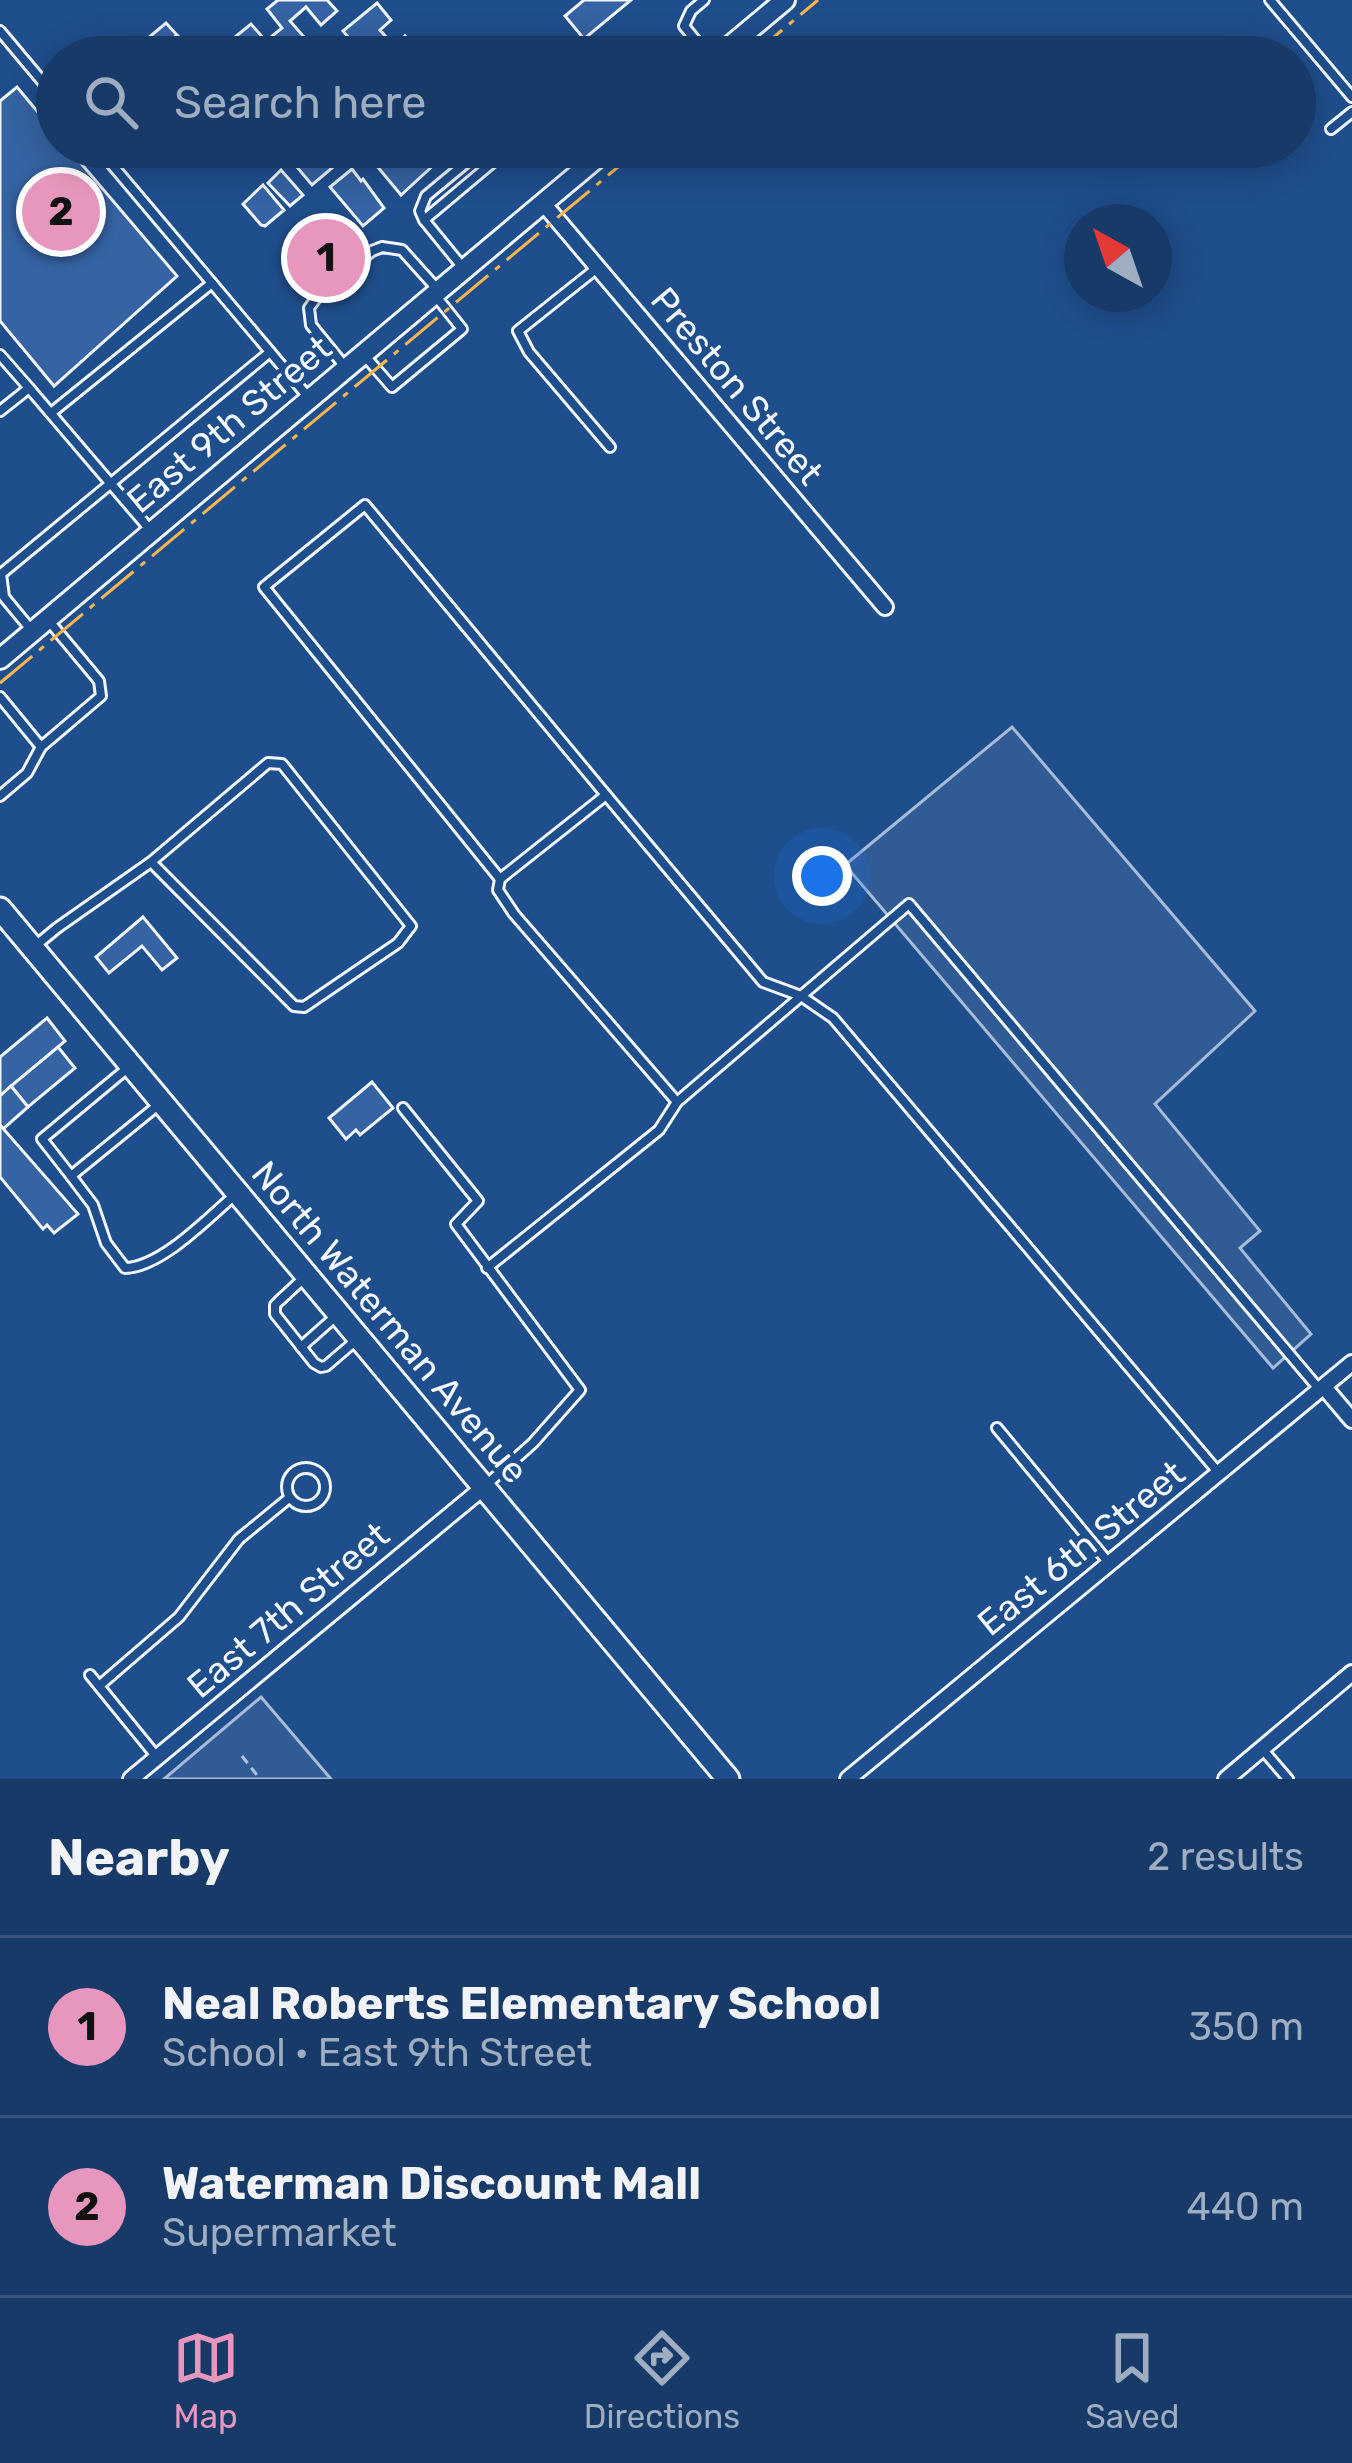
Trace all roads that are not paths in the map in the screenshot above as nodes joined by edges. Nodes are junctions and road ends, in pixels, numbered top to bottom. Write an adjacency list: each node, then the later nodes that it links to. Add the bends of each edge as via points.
1 (704, 0): 5 (lane, via 684,26)
2 (785, 0): 6 (street)
3 (1270, 0): 7 (lane)
4 (0, 31): 9 (lane)
5 (693, 36)
6 (740, 36)
7 (1300, 36)
8 (1316, 55): 10 (lane)
9 (36, 74)
10 (1352, 98)
11 (1352, 112): 12 (lane)
12 (1331, 129)
13 (116, 168): 21 (lane)
14 (460, 168): 18 (lane, via 426,196)
15 (486, 168): 18 (lane)
16 (584, 168): 17 (street, East 9th Street)
17 (543, 202): 19 (street, Preston Street); 20 (street, East 9th Street)
18 (424, 220): 20 (lane)
19 (598, 267): 31 (lane, via 518,332); 35 (street, Preston Street)
20 (464, 269): 22 (street, East 9th Street)
21 (212, 283): 23 (lane); 30 (lane)
22 (436, 293): 24 (street, East 9th Street); 24 (lane, via 463,329 392,387); 26 (lane, via 402,250 382,247 316,297 309,319)
23 (270, 352): 28 (lane); 32 (lane)
24 (363, 354): 26 (street, East 9th Street)
25 (0, 355): 27 (lane)
26 (346, 368): 28 (street, East 9th Street)
27 (29, 388): 29 (lane); 30 (lane)
28 (310, 399): 33 (street, East 9th Street)
29 (0, 411)
30 (51, 413): 32 (lane)
31 (610, 447)
32 (110, 483): 33 (lane); 34 (lane)
33 (152, 532): 36 (street, East 9th Street)
34 (1, 573): 36 (lane, via 4,597)
35 (884, 607)
36 (40, 626): 37 (street, East 9th Street); 39 (lane, via 99,681 101,696)
37 (0, 659)
38 (0, 697): 39 (lane)
39 (41, 747): 41 (lane)
40 (606, 795): 43 (lane); 43 (lane, via 365,505 264,587); 46 (lane, via 764,982)
41 (0, 796)
42 (151, 862): 42 (lane, via 268,763 282,764 411,926 360,969 294,1006); 45 (lane)
43 (500, 879): 49 (lane, via 514,914)
44 (0, 909): 45 (main road, North Waterman Avenue)
45 (33, 948): 47 (main road, North Waterman Avenue)
46 (801, 996): 49 (lane); 59 (lane, via 909,904); 62 (lane, via 833,1018)
47 (131, 1065): 48 (main road, North Waterman Avenue); 51 (lane, via 42,1138)
48 (162, 1102): 51 (lane); 52 (main road, North Waterman Avenue)
49 (677, 1102): 53 (lane, via 659,1130)
50 (404, 1108): 53 (lane, via 478,1201 456,1224)
51 (71, 1176): 52 (lane, via 125,1268 167,1252)
52 (238, 1192): 54 (main road, North Waterman Avenue)
53 (487, 1268): 63 (lane, via 580,1390)
54 (308, 1275): 55 (main road, North Waterman Avenue); 57 (lane, via 274,1311)
55 (340, 1313): 56 (main road, North Waterman Avenue); 57 (lane)
56 (359, 1337): 57 (lane, via 326,1366); 63 (main road, North Waterman Avenue)
57 (301, 1347)
58 (1352, 1363): 59 (street, East 6th Street)
59 (1322, 1389): 60 (street); 62 (street, East 6th Street)
60 (1352, 1420)
61 (997, 1428): 65 (lane)
62 (1219, 1473): 65 (street, East 6th Street)
63 (484, 1487): 70 (street, East 7th Street); 72 (main road, North Waterman Avenue)
64 (290, 1498): 64 (lane, via 299,1506 317,1503 324,1481 310,1468 297,1470 288,1479); 68 (lane, via 238,1539 179,1617)
65 (1109, 1564): 73 (street, East 6th Street)
66 (1352, 1673): 69 (street)
67 (89, 1675): 68 (lane)
68 (99, 1686): 70 (lane)
69 (1262, 1748): 74 (street); 75 (lane)
70 (157, 1757): 71 (street, East 7th Street)
71 (130, 1779)
72 (728, 1779)
73 (848, 1779)
74 (1226, 1779)
75 (1288, 1779)

